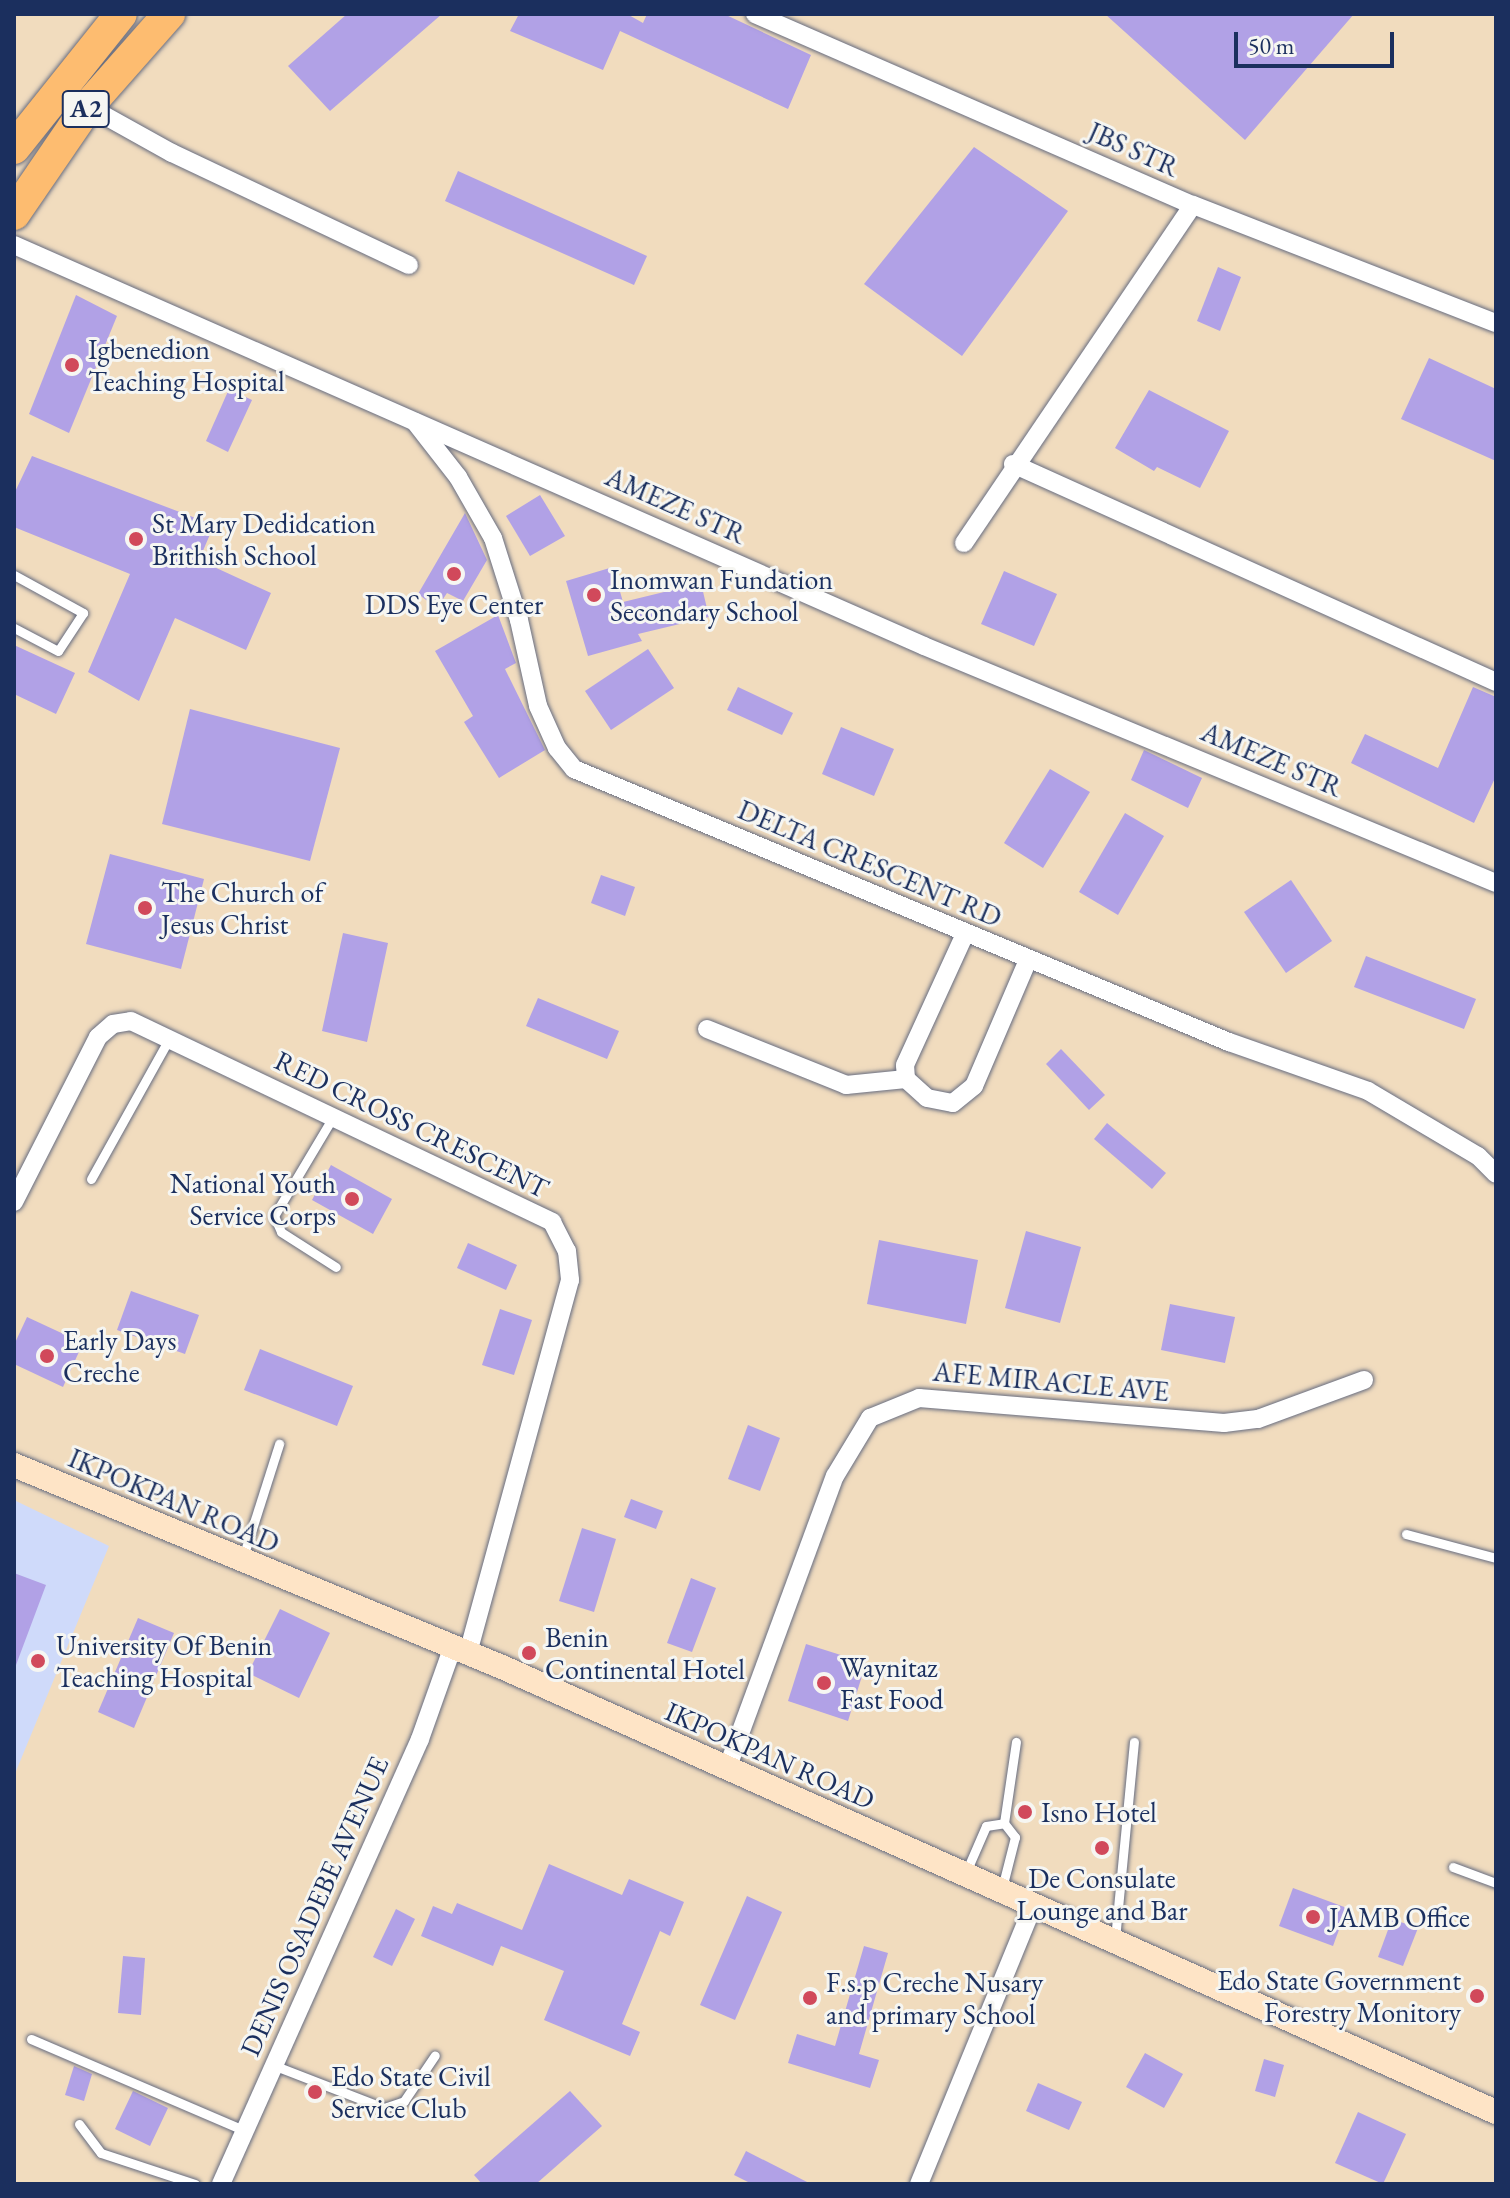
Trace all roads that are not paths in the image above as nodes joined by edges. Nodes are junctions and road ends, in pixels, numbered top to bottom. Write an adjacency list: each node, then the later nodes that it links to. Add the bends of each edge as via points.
1 (121, 14): 4 (highway, A2)
2 (169, 14): 5 (highway, A2)
3 (755, 14): 7 (street, JBS STR)
4 (58, 91): 5 (street); 6 (highway, A2)
5 (88, 106): 8 (highway, A2); 10 (street, via 172,153)
6 (21, 132)
7 (1193, 205): 11 (street, JBS STR); 13 (street)
8 (14, 214)
9 (14, 245): 12 (street, AMEZE STR)
10 (409, 265)
11 (1496, 323)
12 (414, 419): 18 (street, AMEZE STR, via 924,646); 19 (street, DELTA CRESCENT RD, via 458,477 493,538 538,706 557,748 574,769)
13 (1013, 464): 14 (street); 17 (street)
14 (964, 543)
15 (14, 575): 16 (lane, via 83,613 58,651)
16 (14, 628)
17 (1496, 682)
18 (1496, 883)
19 (965, 934): 20 (street, DELTA CRESCENT RD); 23 (street)
20 (1028, 960): 23 (street, via 974,1086 963,1097 953,1103 927,1098); 25 (street, DELTA CRESCENT RD, via 1368,1091 1478,1156)
21 (707, 1029): 23 (street, via 846,1085)
22 (169, 1039): 24 (street, RED CROSS CRESCENT); 26 (lane); 27 (street, RED CROSS CRESCENT, via 131,1021 113,1024 98,1037)
23 (905, 1072)
24 (333, 1117): 28 (lane, via 274,1216 281,1232); 35 (street, RED CROSS CRESCENT, via 552,1222 567,1251 570,1280)
25 (1496, 1174)
26 (91, 1179)
27 (14, 1202)
28 (336, 1267)
29 (1364, 1380): 38 (street, AFE MIRACLE AVE, via 1258,1419 1224,1423 919,1398 870,1418 835,1476)
30 (279, 1444): 34 (lane)
31 (14, 1465): 34 (street, IKPOKPAN ROAD)
32 (1406, 1534): 33 (lane)
33 (1496, 1558)
34 (242, 1561): 35 (street, IKPOKPAN ROAD)
35 (460, 1651): 38 (street, IKPOKPAN ROAD); 48 (street, DENIS OSADEBE AVENUE)
36 (1016, 1742): 39 (lane)
37 (1134, 1742): 45 (lane)
38 (727, 1769): 41 (street, IKPOKPAN ROAD)
39 (1004, 1823): 41 (lane, via 986,1826); 43 (lane, via 1015,1837)
40 (1453, 1867): 42 (lane)
41 (964, 1875): 43 (street, IKPOKPAN ROAD)
42 (1496, 1883)
43 (1001, 1892): 44 (street, IKPOKPAN ROAD)
44 (1033, 1906): 45 (street, IKPOKPAN ROAD); 54 (street)
45 (1115, 1942): 49 (street, IKPOKPAN ROAD)
46 (31, 2039): 51 (lane)
47 (435, 2055): 48 (lane, via 404,2101 384,2108)
48 (273, 2065): 51 (street, DENIS OSADEBE AVENUE)
49 (1496, 2112)
50 (79, 2124): 52 (lane, via 101,2153)
51 (243, 2130): 53 (street, DENIS OSADEBE AVENUE)
52 (195, 2184)
53 (221, 2184)
54 (919, 2184)

